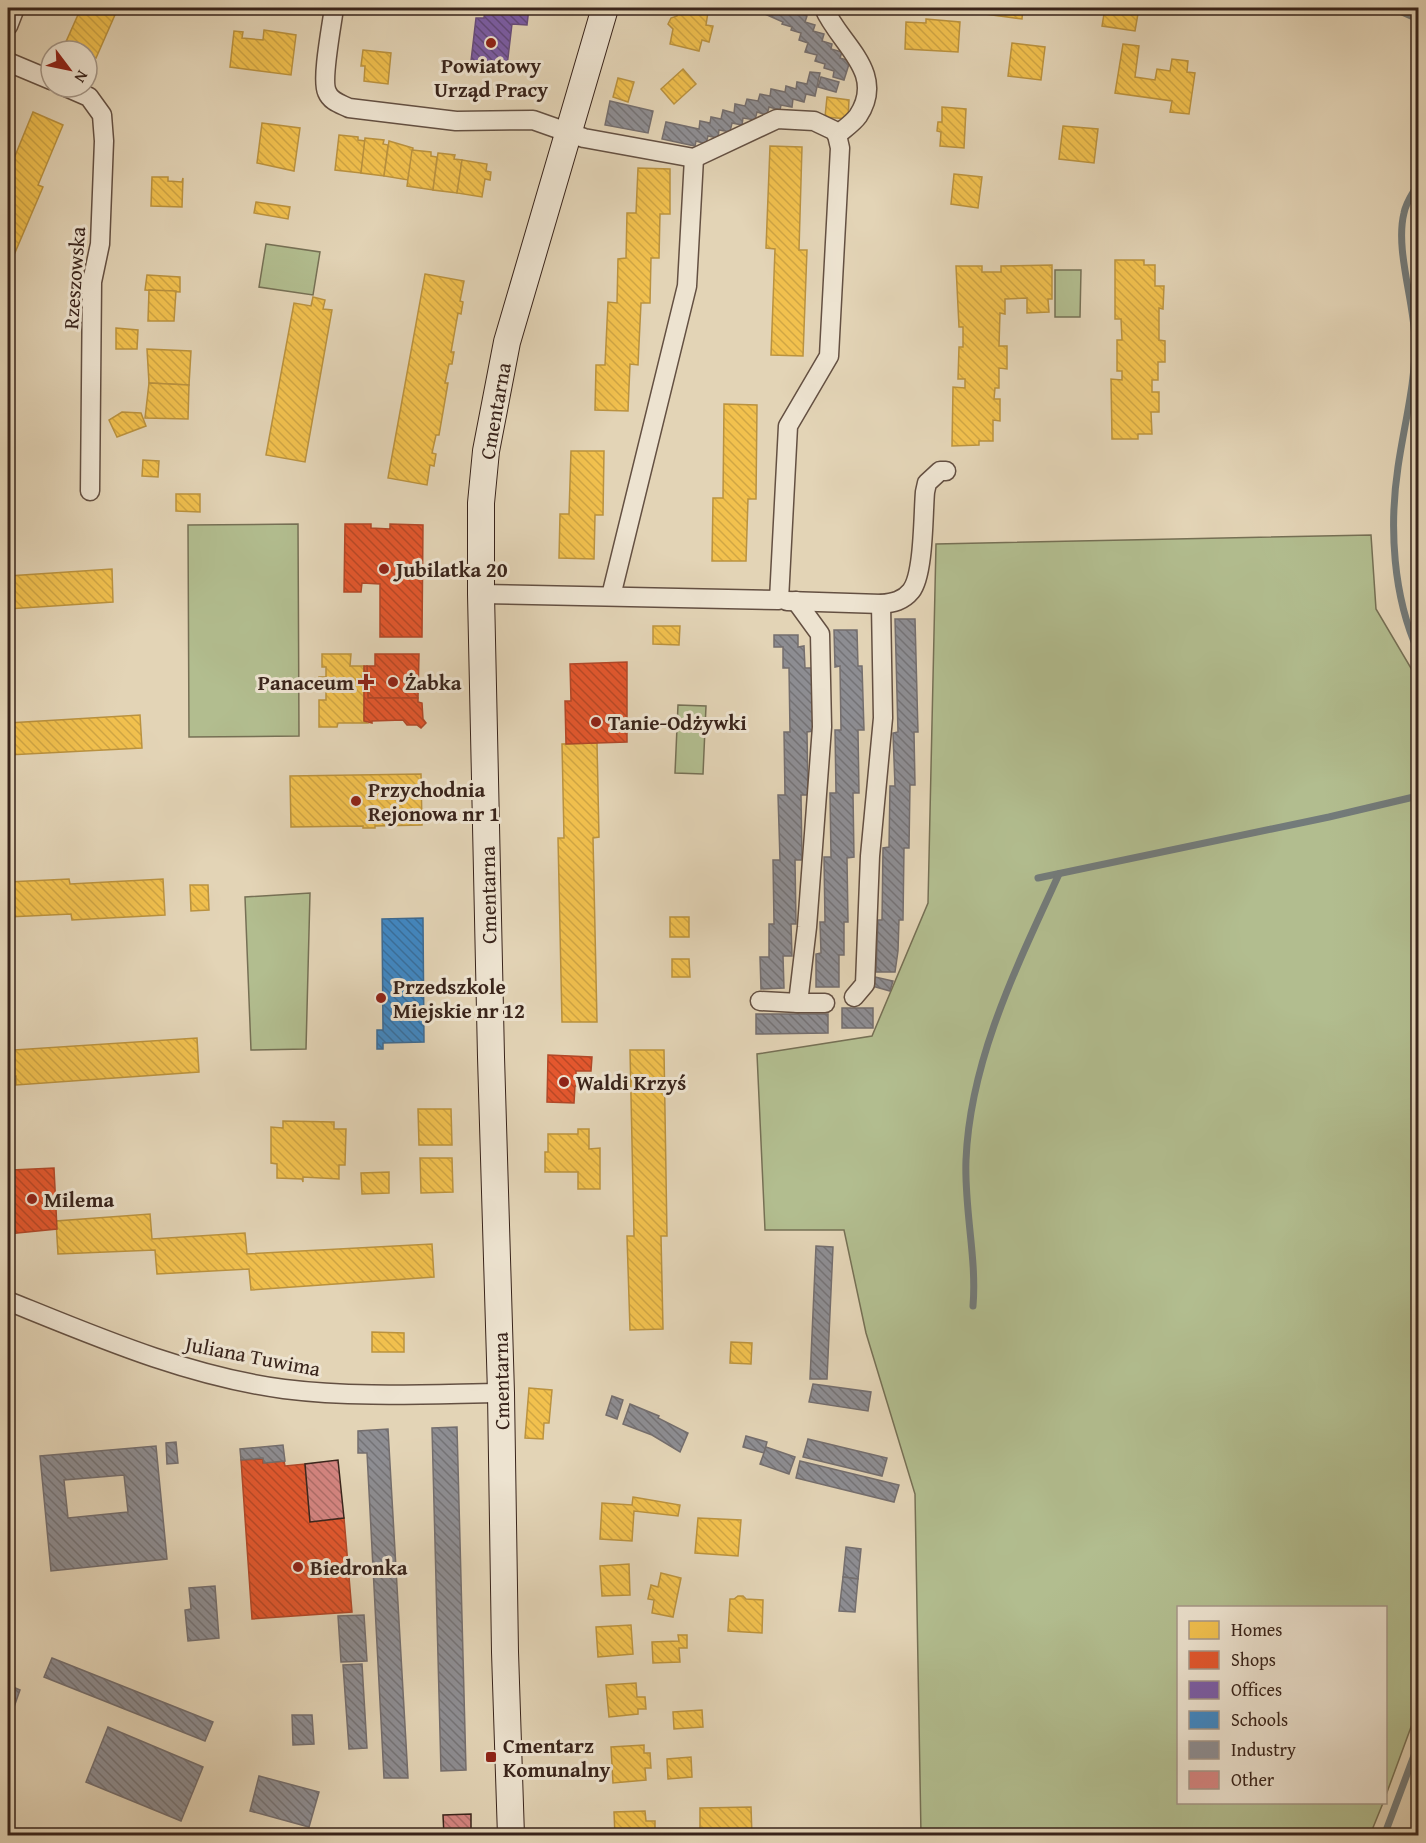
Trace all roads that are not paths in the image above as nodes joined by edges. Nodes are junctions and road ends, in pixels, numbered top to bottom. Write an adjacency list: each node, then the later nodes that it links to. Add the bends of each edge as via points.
1 (15, 8): 5 (street)
2 (334, 8): 9 (street, via 326,91 334,101 350,108 456,121 533,120)
3 (605, 8): 9 (street, Cmentarna)
4 (824, 8): 10 (street, via 863,65 866,79 866,100 857,117)
5 (8, 26)
6 (8, 62): 7 (street)
7 (39, 75)
8 (90, 99): 13 (street, Rzeszowska, via 102,115 104,141 100,244 92,282)
9 (570, 133): 11 (street); 14 (street, Cmentarna, via 507,342 495,401 481,503)
10 (837, 135): 11 (street, via 833,129 814,121 777,119); 16 (street, via 840,148 829,356 788,426)
11 (694, 158): 15 (street, via 687,286)
12 (946, 471): 17 (street, via 940,471 927,483 915,584 904,598)
13 (90, 491)
14 (481, 594): 15 (street); 23 (street, Cmentarna)
15 (611, 596): 16 (street)
16 (788, 601): 17 (street); 20 (street, via 820,634 822,728)
17 (882, 604): 18 (street, via 883,718 870,856 865,984)
18 (854, 997)
19 (760, 1001): 20 (street)
20 (798, 1003): 21 (street)
21 (825, 1003)
22 (8, 1300): 23 (street, Juliana Tuwima, via 192,1370 281,1389 342,1395)
23 (501, 1393): 24 (street, Cmentarna)
24 (511, 1836)

